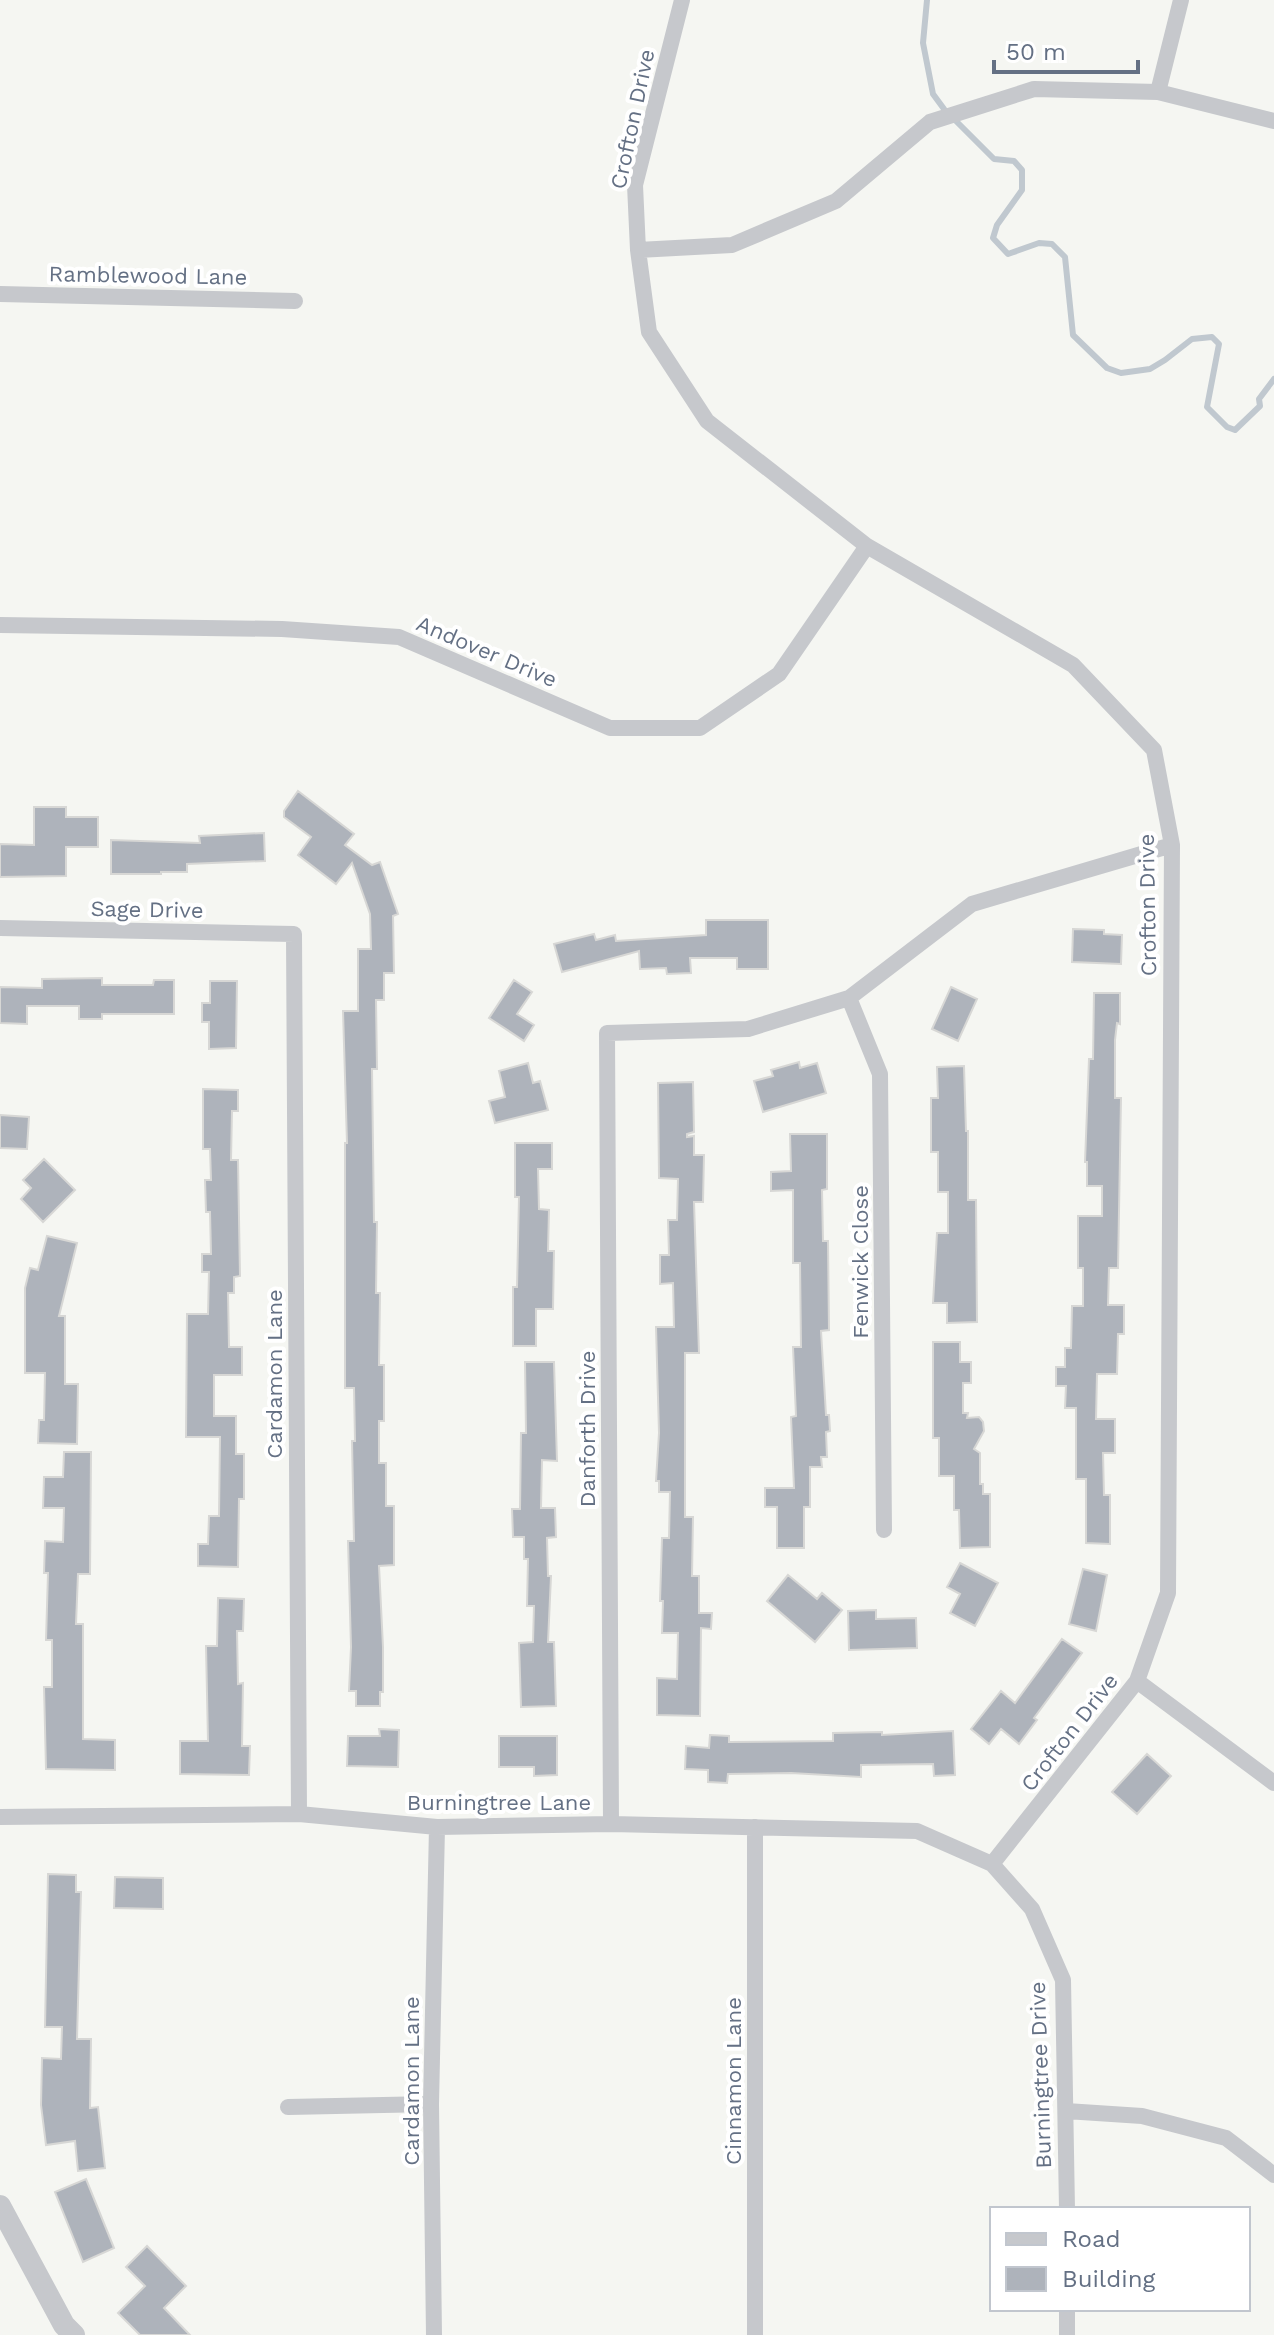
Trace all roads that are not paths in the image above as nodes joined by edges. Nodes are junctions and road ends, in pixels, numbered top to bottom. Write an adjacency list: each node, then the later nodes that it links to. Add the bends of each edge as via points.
1 (682, 0): 5 (street, Crofton Drive, via 635,185)
2 (1181, 0): 3 (street)
3 (1158, 92): 4 (street); 5 (street, via 1034,89 930,122 836,201 732,245)
4 (1274, 121)
5 (638, 250): 8 (street, Crofton Drive, via 649,332 707,421)
6 (0, 294): 7 (street, Ramblewood Lane)
7 (295, 301)
8 (867, 546): 9 (street, Andover Drive, via 779,674 700,728 610,728 399,637 282,629); 10 (street, Crofton Drive, via 1073,665 1154,750)
9 (0, 625)
10 (1172, 845): 13 (street, via 972,904); 15 (street, Crofton Drive, via 1168,1593)
11 (0, 928): 12 (street, Sage Drive)
12 (294, 934): 17 (street, Cardamon Lane)
13 (849, 998): 14 (street, Fenwick Close, via 880,1074); 19 (street, Danforth Drive, via 748,1029 607,1033)
14 (884, 1530)
15 (1137, 1681): 16 (street); 22 (street, Crofton Drive)
16 (1274, 1783)
17 (299, 1814): 18 (street, Burningtree Lane); 20 (street, Burningtree Lane)
18 (0, 1817)
19 (611, 1824): 20 (street, Burningtree Lane); 21 (street, Burningtree Lane)
20 (437, 1827): 23 (street, Cardamon Lane)
21 (755, 1827): 22 (street, Burningtree Lane, via 917,1831); 32 (street, Cinnamon Lane)
22 (992, 1864): 25 (street, Burningtree Drive, via 1032,1909 1063,1980)
23 (431, 2104): 24 (street); 31 (street, Cardamon Lane)
24 (288, 2107)
25 (1066, 2111): 26 (street, via 1142,2116 1226,2138); 28 (street, Burningtree Drive)
26 (1274, 2175)
27 (0, 2206): 30 (street)
28 (1067, 2207)
29 (1067, 2311): 33 (street)
30 (74, 2335)
31 (434, 2335)
32 (755, 2335)
33 (1067, 2335)

